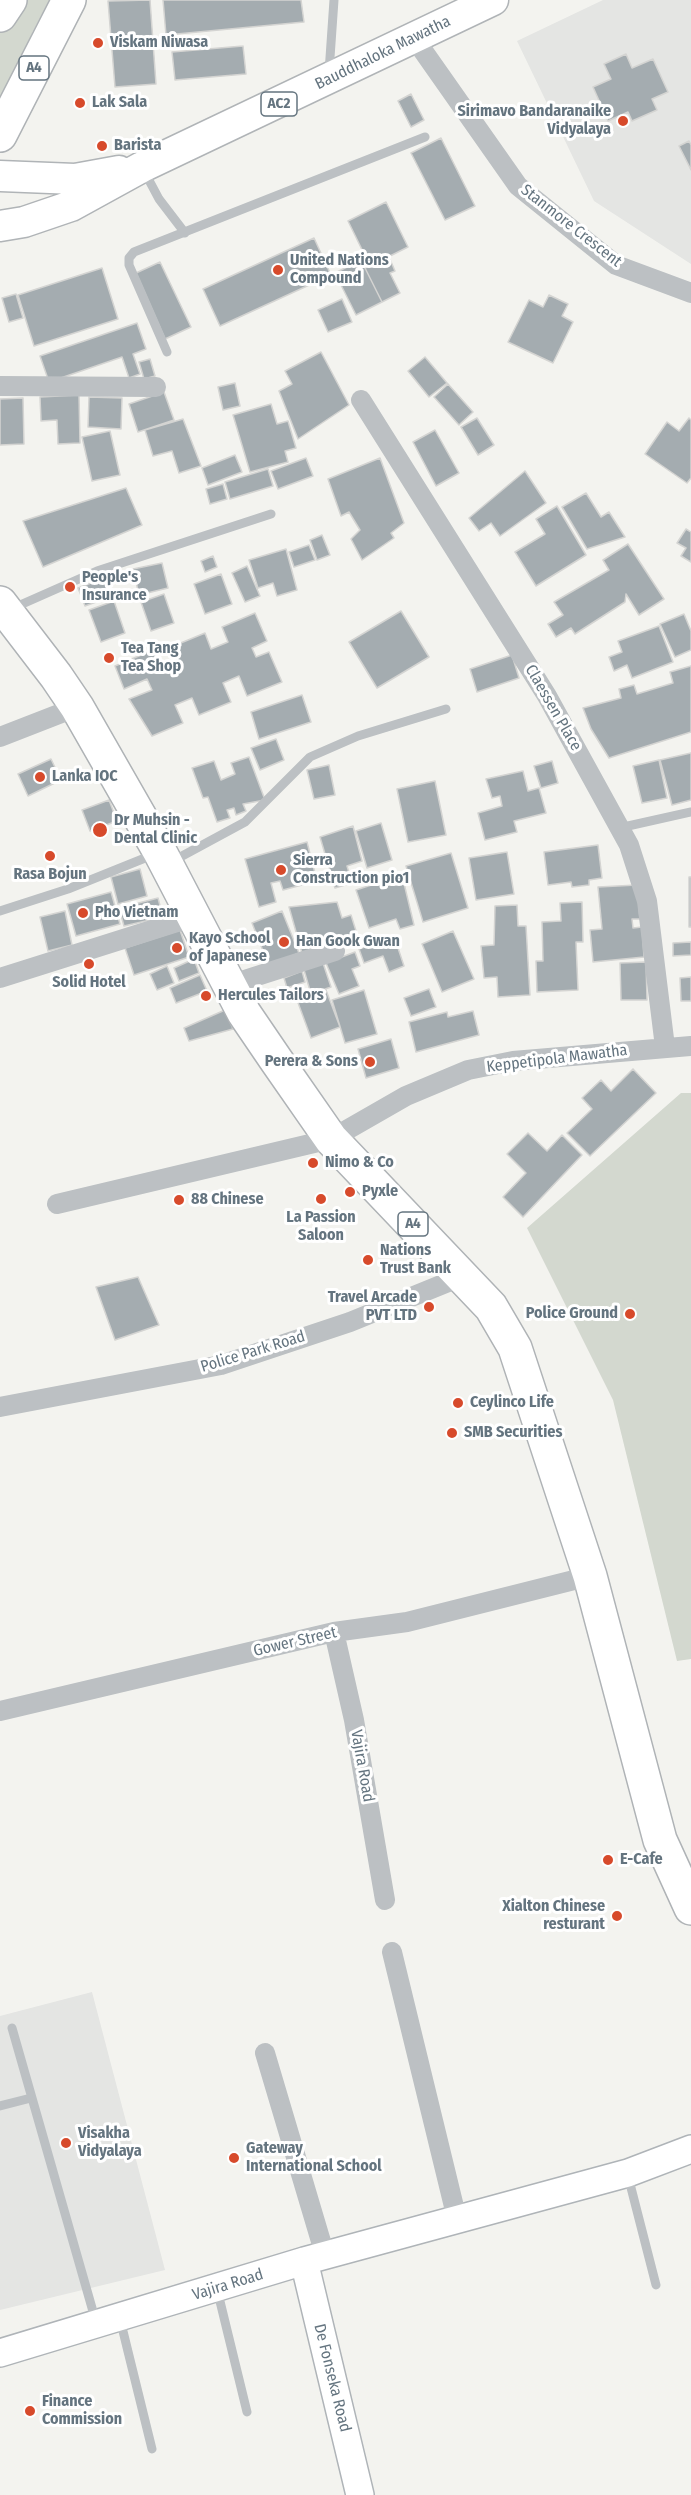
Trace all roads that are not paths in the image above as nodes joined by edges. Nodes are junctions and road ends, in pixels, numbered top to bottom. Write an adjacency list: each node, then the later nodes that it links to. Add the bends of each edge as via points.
1 (10, 0): 5 (highway)
2 (69, 0): 8 (highway, A4)
3 (334, 0): 7 (lane)
4 (494, 0): 6 (main road, Bauddhaloka Mawatha / AC2)
5 (0, 15)
6 (414, 38): 7 (main road, Bauddhaloka Mawatha / AC2); 14 (street, Stanmore Crescent, via 518,186 616,265)
7 (328, 80): 10 (main road, Bauddhaloka Mawatha / AC2)
8 (0, 135)
9 (425, 137): 13 (lane)
10 (142, 167): 11 (main road, Bauddhaloka Mawatha / AC2, via 75,179); 12 (main road, Bauddhaloka Mawatha / AC2, via 71,206); 13 (lane, via 159,199)
11 (0, 177)
12 (0, 226)
13 (185, 233): 15 (lane, via 134,252 129,258)
14 (691, 293)
15 (167, 351)
16 (0, 386): 17 (street)
17 (156, 387)
18 (361, 400): 25 (street, Claessen Place, via 547,696)
19 (271, 514): 20 (lane, via 97,571)
20 (3, 607): 21 (highway, A4)
21 (77, 706): 23 (street); 26 (highway, A4)
22 (446, 709): 26 (lane, via 358,736 310,757 245,822)
23 (0, 737)
24 (691, 812): 25 (lane)
25 (619, 828): 33 (street, Claessen Place, via 629,845 647,901)
26 (163, 858): 27 (lane); 28 (highway, A4)
27 (0, 911)
28 (193, 917): 30 (street); 31 (highway, A4)
29 (335, 951): 31 (street)
30 (0, 978)
31 (229, 985): 34 (highway, A4)
32 (691, 1046): 33 (street, Keppetipola Mawatha)
33 (665, 1047): 34 (street, Keppetipola Mawatha, via 513,1061 468,1070 406,1096)
34 (331, 1139): 35 (street, Keppetipola Mawatha); 36 (highway, A4)
35 (57, 1204)
36 (462, 1276): 37 (street, Police Park Road, via 350,1322 221,1365); 38 (highway, A4, via 491,1307 515,1348)
37 (0, 1407)
38 (590, 1576): 39 (street, Gower Street, via 407,1622); 42 (highway, A4, via 660,1840)
39 (334, 1632): 40 (street, Gower Street); 41 (street, Vajira Road, via 354,1720)
40 (0, 1711)
41 (385, 1900)
42 (691, 1908)
43 (392, 1952): 50 (street)
44 (12, 2028): 46 (lane)
45 (265, 2053): 51 (street, De Fonseka Road)
46 (31, 2098): 47 (lane); 54 (lane)
47 (0, 2106)
48 (691, 2150): 49 (main road, Vajira Road)
49 (628, 2173): 50 (main road, Vajira Road); 52 (lane)
50 (457, 2219): 51 (main road, Vajira Road)
51 (314, 2258): 53 (main road, Vajira Road); 58 (main road, De Fonseka Road)
52 (656, 2285)
53 (217, 2289): 54 (main road, Vajira Road); 56 (lane)
54 (108, 2320): 55 (main road, Vajira Road); 57 (lane)
55 (0, 2354)
56 (247, 2412)
57 (152, 2449)
58 (360, 2495)

